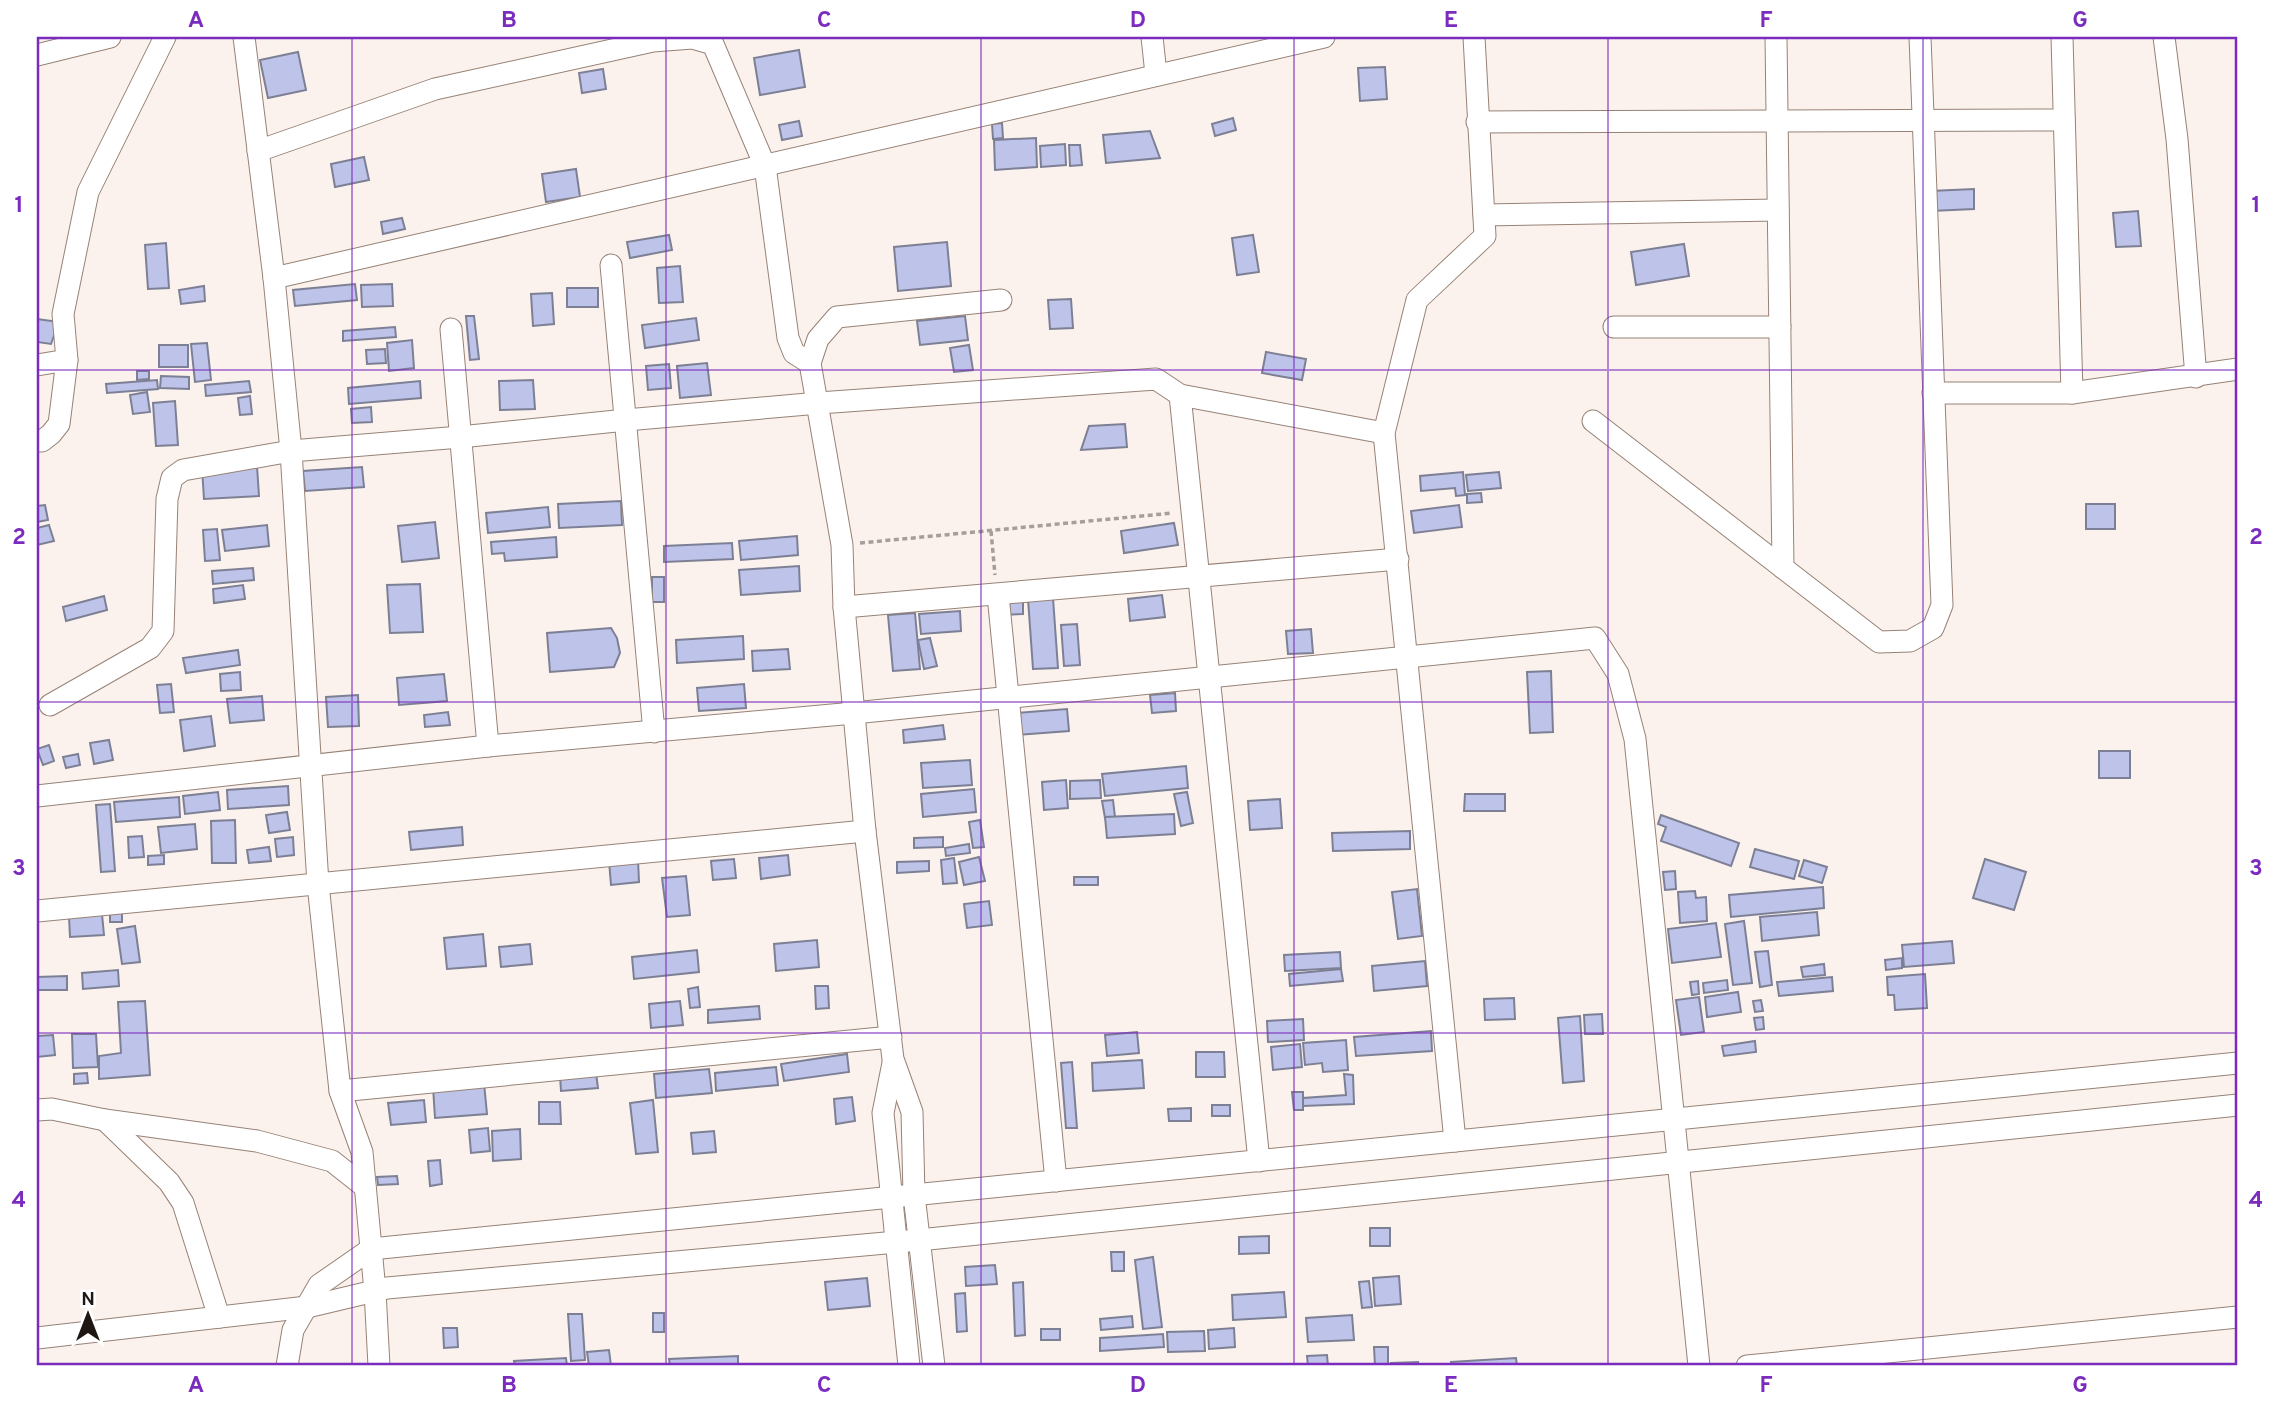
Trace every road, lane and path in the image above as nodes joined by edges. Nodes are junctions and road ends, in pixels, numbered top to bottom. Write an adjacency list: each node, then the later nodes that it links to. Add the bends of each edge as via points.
1 (110, 37): 11 (street)
2 (165, 37): 27 (street, via 88,192 64,314)
3 (244, 37): 17 (street)
4 (1152, 37): 12 (street)
5 (1324, 37): 12 (street)
6 (1474, 37): 16 (street)
7 (1776, 37): 14 (street)
8 (1920, 37): 15 (street)
9 (2062, 37): 13 (street)
10 (2164, 37): 31 (street)
11 (37, 55)
12 (1156, 74): 18 (street)
13 (2064, 120): 15 (street); 33 (street)
14 (1777, 121): 15 (street); 16 (street); 19 (street)
15 (1923, 121): 32 (street)
16 (1477, 122): 20 (street)
17 (258, 151): 18 (street, via 435,89 653,41 692,37 713,44); 22 (street)
18 (765, 166): 22 (street); 28 (street, via 788,338 794,353)
19 (1778, 210): 20 (street); 25 (street)
20 (1484, 215): 38 (street, via 1485,236 1418,300)
21 (611, 265): 36 (street)
22 (274, 278): 41 (street)
23 (1002, 300): 28 (street, via 837,317 818,339)
24 (1614, 327): 25 (street)
25 (1780, 327): 46 (street)
26 (451, 329): 39 (street)
27 (67, 360): 29 (street); 40 (street, via 59,424)
28 (810, 363): 35 (street)
29 (37, 365)
30 (2238, 369): 31 (street)
31 (2196, 377): 33 (street)
32 (1933, 393): 33 (street); 46 (street, via 1942,605 1933,628 1910,641 1879,642)
33 (2072, 393)
34 (1180, 395): 35 (street, via 1156,379); 38 (street); 42 (street)
35 (818, 403): 36 (street); 44 (street)
36 (626, 420): 39 (street); 55 (street)
37 (1593, 421): 46 (street)
38 (1384, 433): 45 (street)
39 (460, 437): 41 (street); 56 (street)
40 (37, 442)
41 (291, 451): 53 (street, via 183,470 172,478 167,499 163,631 150,648); 57 (street)
42 (1192, 511): 43 (path); 47 (street)
43 (991, 530): 44 (path); 48 (path)
44 (842, 545): 49 (street)
45 (1398, 559): 47 (street); 50 (street)
46 (1783, 568)
47 (1200, 577): 48 (street); 51 (street)
48 (998, 595): 49 (street); 52 (street)
49 (844, 607): 54 (street)
50 (1407, 657): 51 (street); 68 (street, via 1595,638 1618,674 1635,739); 70 (street)
51 (1210, 676): 52 (street); 71 (street)
52 (1007, 696): 54 (street); 73 (street)
53 (50, 705)
54 (854, 712): 55 (street); 59 (street)
55 (654, 732): 56 (street)
56 (488, 746): 57 (street)
57 (310, 766): 58 (street); 60 (street)
58 (37, 796)
59 (865, 831): 60 (street); 62 (street)
60 (318, 884): 61 (street); 65 (street)
61 (37, 911)
62 (891, 1037): 63 (street); 65 (street)
63 (893, 1059): 75 (street, via 912,1112); 76 (street, via 883,1113)
64 (2238, 1063): 68 (street)
65 (340, 1091): 74 (street, via 362,1152)
66 (2238, 1105): 72 (street)
67 (37, 1111): 69 (street, via 52,1109)
68 (1674, 1119): 70 (street); 72 (street)
69 (105, 1120): 74 (street, via 257,1141 332,1161); 82 (street, via 169,1182 183,1203)
70 (1455, 1141): 71 (street)
71 (1259, 1161): 73 (street)
72 (1678, 1162): 77 (street); 89 (street)
73 (1056, 1181): 75 (street)
74 (365, 1187): 79 (street)
75 (914, 1195): 76 (street); 77 (street)
76 (892, 1197): 78 (street); 79 (street)
77 (919, 1240): 78 (street); 88 (street)
78 (896, 1242): 80 (street); 87 (street)
79 (371, 1249): 80 (street); 81 (street, via 319,1285)
80 (375, 1291): 81 (street); 86 (street)
81 (307, 1307): 82 (street); 85 (street, via 293,1330)
82 (219, 1317): 84 (street)
83 (2238, 1317): 90 (street)
84 (37, 1338)
85 (286, 1366)
86 (379, 1366)
87 (909, 1366)
88 (934, 1366)
89 (1699, 1366)
90 (1747, 1366)

